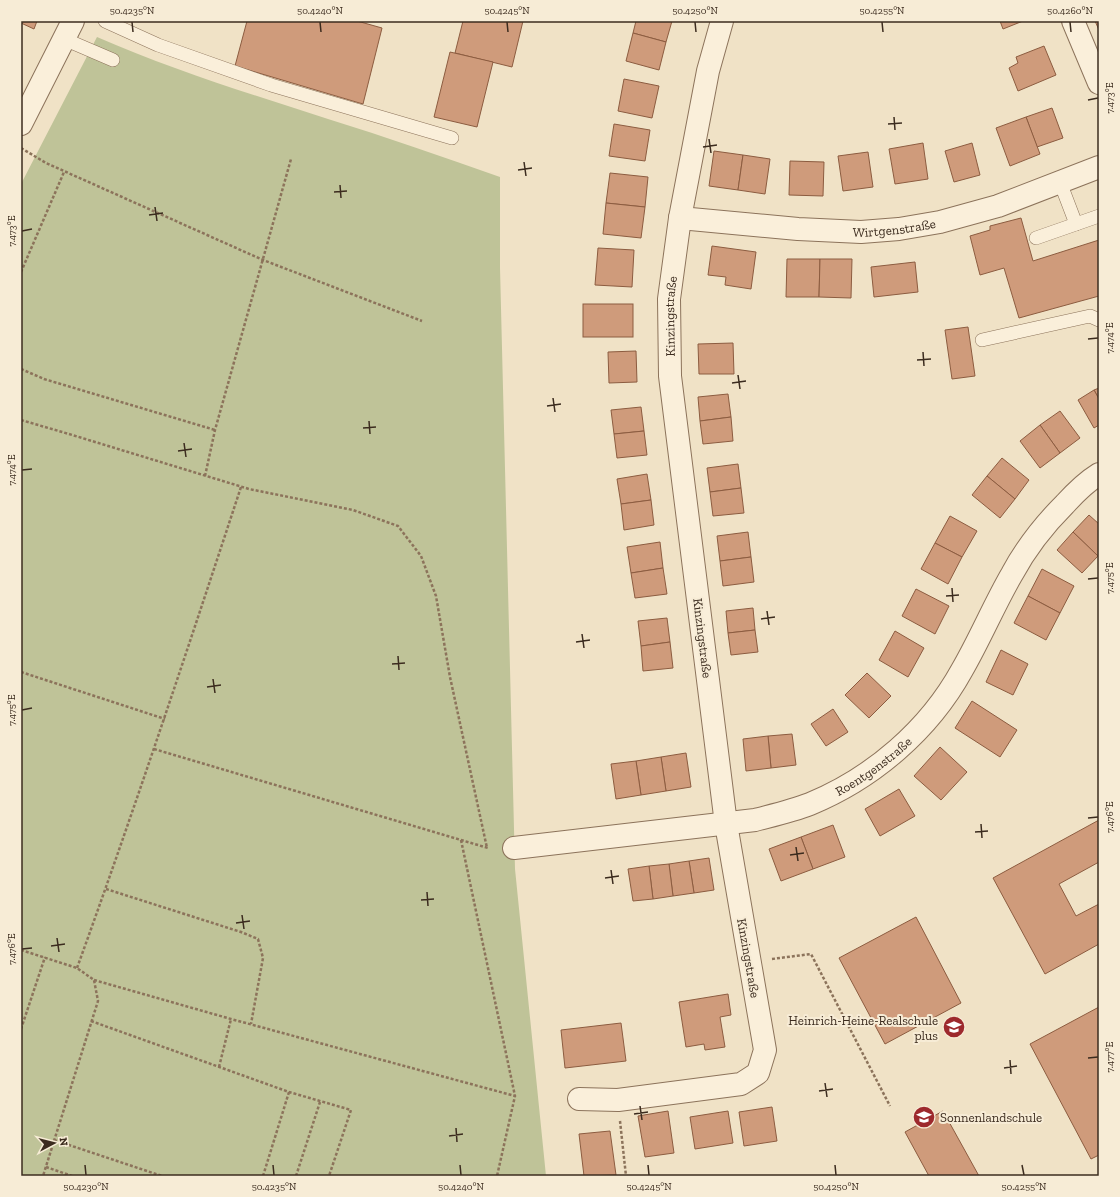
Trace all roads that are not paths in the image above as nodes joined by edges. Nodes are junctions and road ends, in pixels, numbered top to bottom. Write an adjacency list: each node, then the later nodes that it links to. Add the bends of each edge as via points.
1 (105, 21): 8 (lane, via 158,45 271,85)
2 (722, 21): 12 (street, Kinzingstraße, via 708,71)
3 (1074, 21): 6 (street)
4 (69, 30): 5 (lane); 7 (street)
5 (113, 60)
6 (1099, 83)
7 (21, 124)
8 (452, 138)
9 (1099, 167): 10 (street, Wirtgenstraße)
10 (1060, 182): 12 (street, Wirtgenstraße, via 998,206 940,222 899,229 861,232); 13 (lane)
11 (1099, 216): 13 (lane)
12 (680, 218): 18 (street, Kinzingstraße, via 669,299 670,376)
13 (1076, 224): 14 (lane)
14 (1036, 238)
15 (1099, 320): 16 (lane, via 1090,316)
16 (982, 340)
17 (1099, 474): 18 (street, Roentgenstraße, via 1051,517 1031,544 1012,572 962,671 920,728 861,776 810,804 755,820)
18 (726, 824): 19 (street, Roentgenstraße); 20 (street, Kinzingstraße, via 765,1050 758,1073 741,1084 618,1100)
19 (514, 848)
20 (579, 1099)

